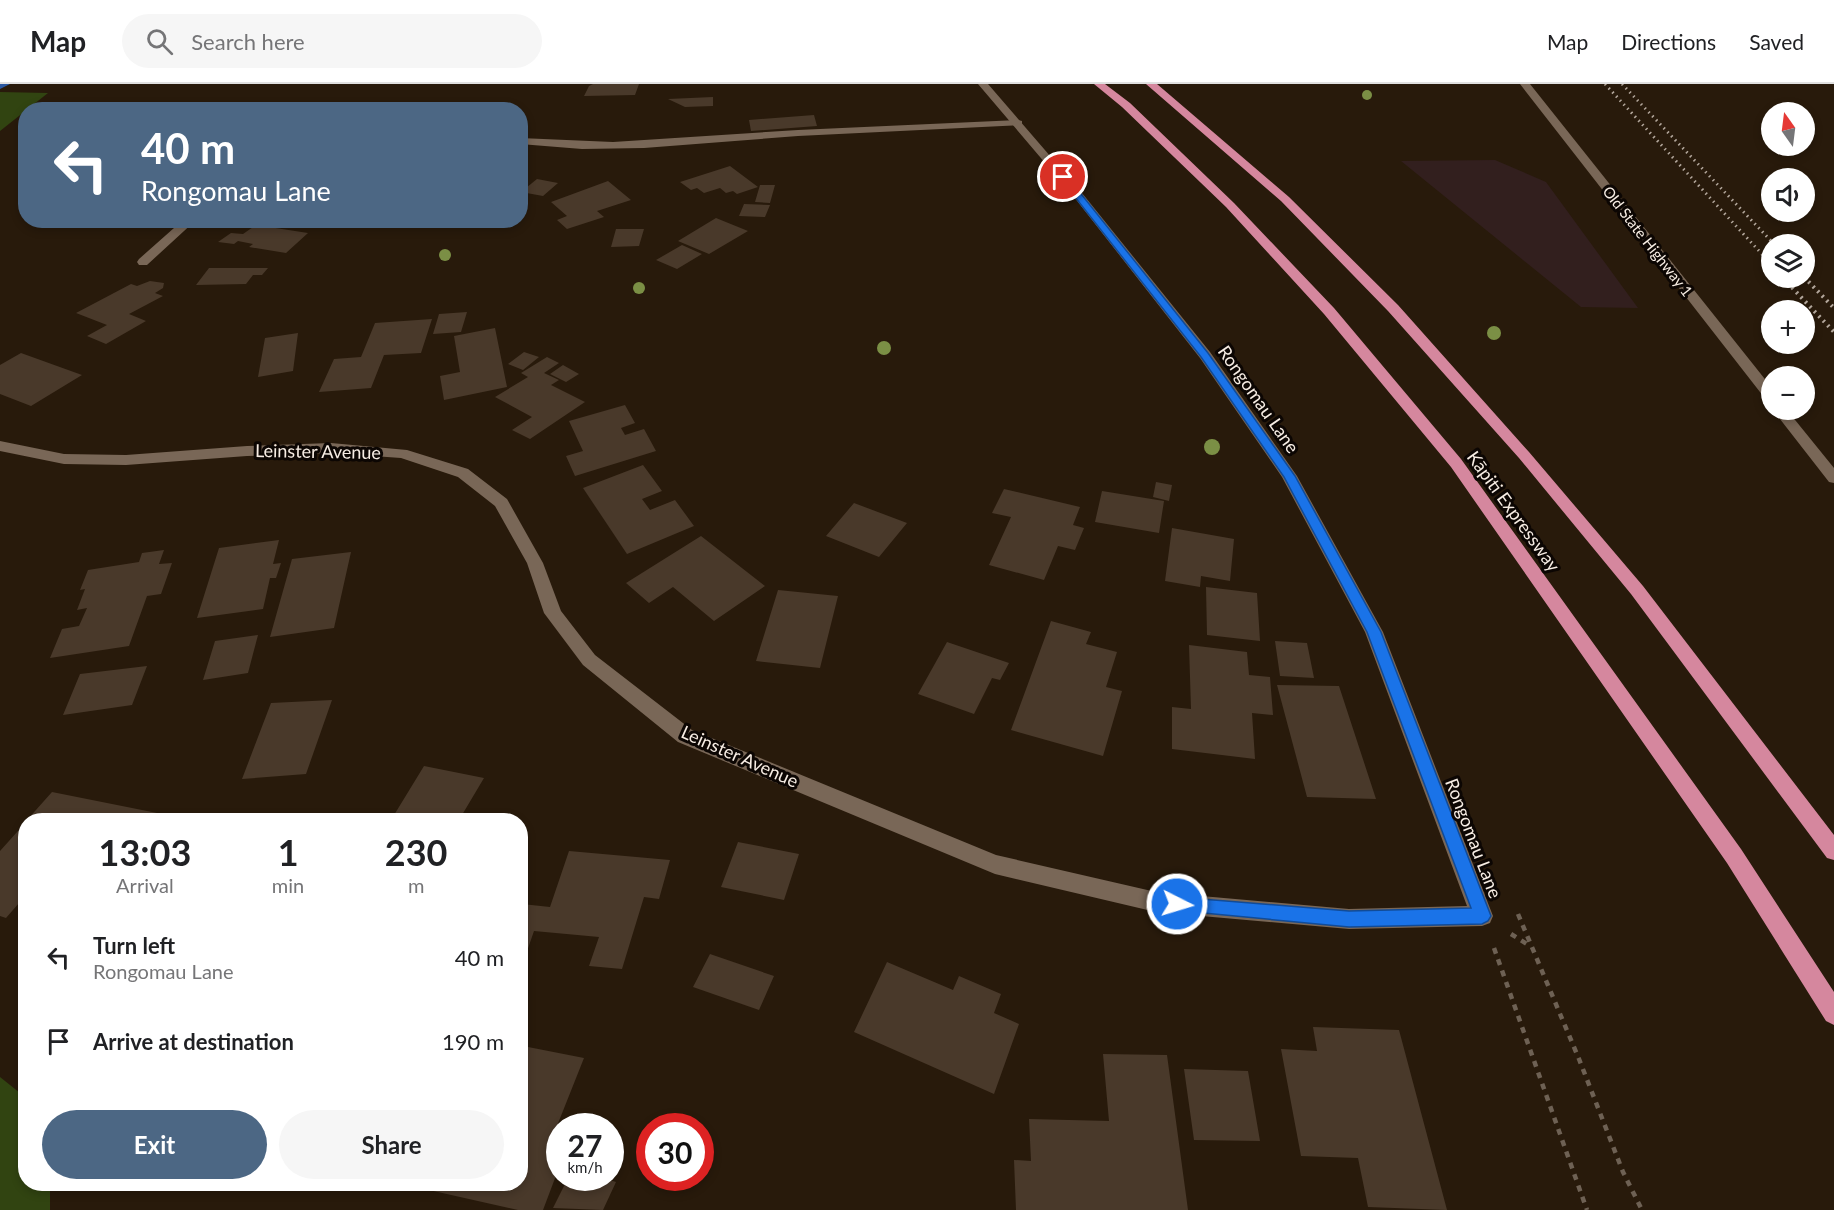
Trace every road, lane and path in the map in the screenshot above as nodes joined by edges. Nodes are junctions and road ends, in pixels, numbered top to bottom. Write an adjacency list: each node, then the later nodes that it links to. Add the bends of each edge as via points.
1 (983, 84): 5 (street, Rongomau Lane)
2 (1099, 84): 15 (highway, Kāpiti Expressway, via 1238,213 1329,311 1456,464 1734,856)
3 (1151, 84): 13 (highway, Kāpiti Expressway, via 1285,199 1416,334 1524,455 1637,590)
4 (1525, 84): 9 (street, Old State Highway 1)
5 (1018, 123): 6 (street, via 875,128 624,147); 14 (street, Rongomau Lane, via 1198,346 1289,476 1374,632)
6 (528, 142)
7 (181, 228): 8 (street)
8 (143, 262)
9 (1761, 384)
10 (1788, 420): 12 (street)
11 (0, 446): 14 (street, Leinster Avenue, via 64,459 105,460 330,448 402,453 463,472 501,503 535,563 554,613 589,660 685,736 995,864 1156,903 1349,919)
12 (1834, 478)
13 (1834, 851)
14 (1482, 916): 16 (path)
15 (1834, 1013)
16 (1587, 1210)

